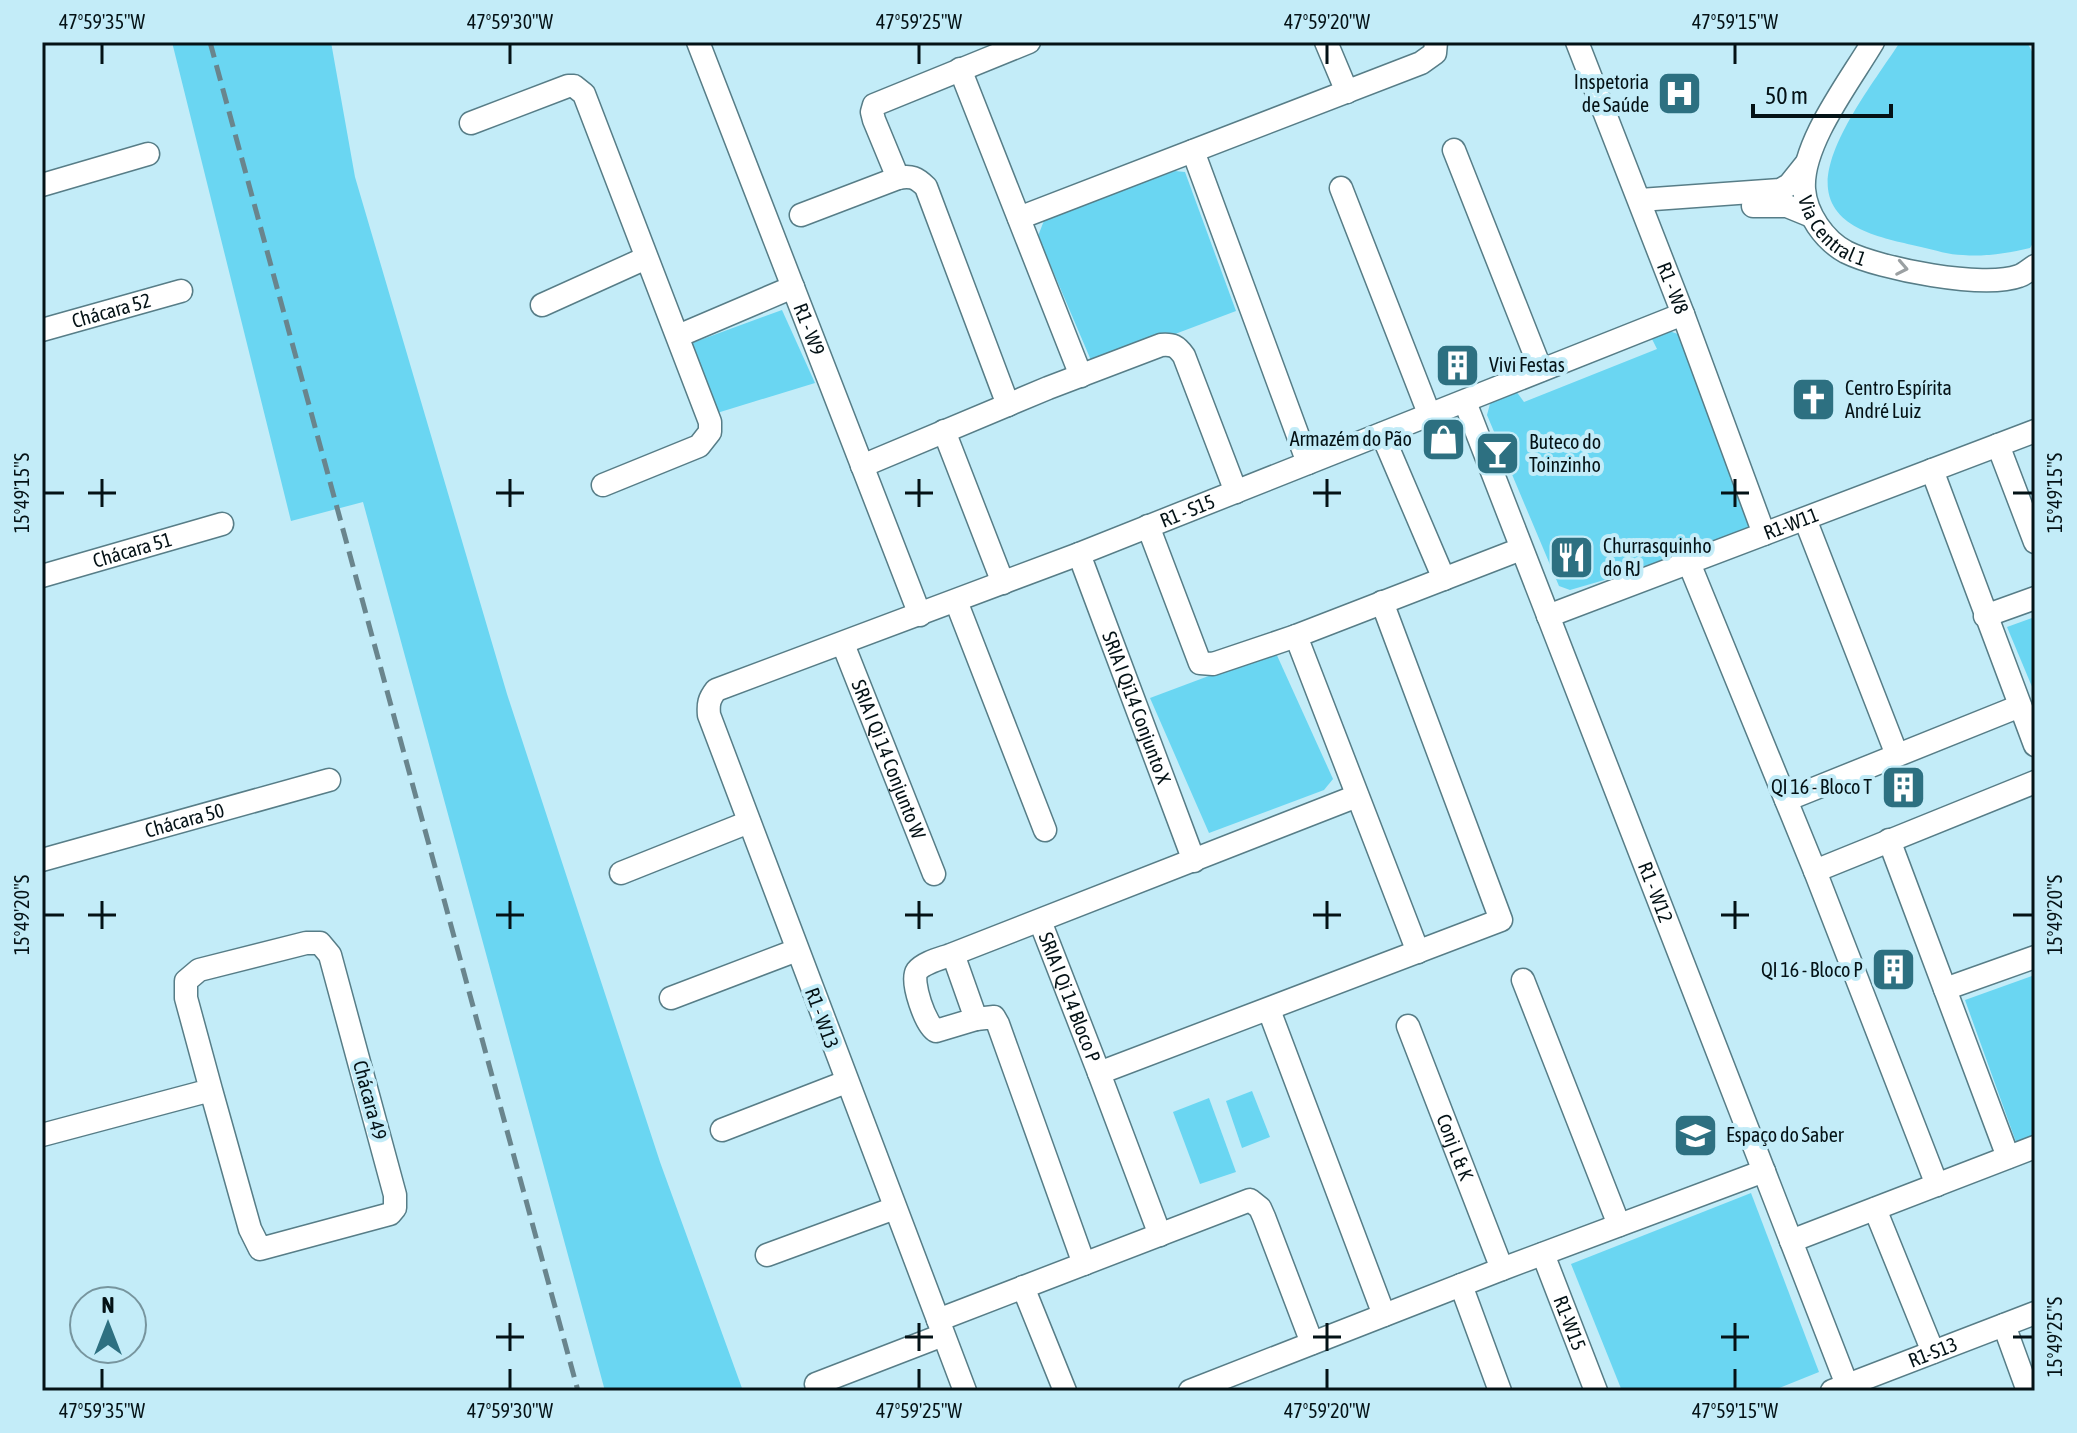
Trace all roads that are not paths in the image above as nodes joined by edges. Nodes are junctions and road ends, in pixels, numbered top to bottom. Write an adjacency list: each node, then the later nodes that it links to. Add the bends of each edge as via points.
1 (698, 42): 23 (street, R1 - W9)
2 (1029, 42): 7 (street)
3 (1326, 42): 8 (street)
4 (1436, 42): 8 (street, via 1430,59)
5 (1577, 42): 17 (street, R1 - W8)
6 (1873, 42): 13 (street, Via Central 1, via 1817,135)
7 (960, 69): 14 (street, via 874,105 874,120); 20 (street)
8 (1347, 92): 11 (street)
9 (471, 123): 21 (street, via 568,86 580,90)
10 (1454, 150): 29 (street)
11 (1193, 151): 20 (street); 38 (street)
12 (148, 154): 15 (street)
13 (1805, 165): 17 (street, via 1780,190); 19 (street, Via Central 1)
14 (898, 178): 18 (street); 32 (street, via 915,178 926,187)
15 (42, 185)
16 (1341, 188): 33 (street)
17 (1642, 206): 19 (street, via 1777,204); 26 (street, R1 - W8)
18 (801, 215)
19 (1809, 215): 22 (street, Via Central 1, one-way to 22, via 1846,251 1891,267 1983,279 2019,276)
20 (1019, 218): 30 (street)
21 (646, 258): 25 (street); 28 (street)
22 (2035, 266)
23 (793, 287): 28 (street); 39 (street, R1 - W9)
24 (181, 291): 27 (street, Chácara 52)
25 (542, 305)
26 (1683, 314): 29 (street, R1 - S15); 46 (street, R1 - W8)
27 (42, 330)
28 (678, 336): 41 (street, via 710,432 699,446)
29 (1541, 370): 31 (street, R1 - S15)
30 (1081, 376): 32 (street); 42 (street, via 1161,345 1178,347)
31 (1465, 402): 33 (street, R1 - S15); 48 (street, R1 - W12)
32 (1008, 405): 34 (street)
33 (1430, 416): 36 (street, R1 - S15)
34 (944, 431): 39 (street); 53 (street)
35 (2035, 431): 37 (street, R1-W11)
36 (1382, 434): 38 (street, R1 - S15); 52 (street)
37 (1998, 445): 40 (street, R1-W11); 47 (street)
38 (1308, 463): 42 (street, R1 - S15)
39 (862, 466): 57 (street, R1 - W9)
40 (1932, 470): 43 (street, R1-W11); 59 (street)
41 (603, 485)
42 (1236, 492): 45 (street, R1 - S15)
43 (1805, 519): 46 (street, R1-W11); 65 (street)
44 (222, 524): 51 (street, Chácara 51)
45 (1148, 526): 49 (street, R1 - S15); 60 (street, via 1200,663 1213,664)
46 (1764, 534): 50 (street, R1-W11)
47 (2035, 542)
48 (1521, 549): 52 (street); 58 (street, R1 - W12)
49 (1079, 554): 53 (street, R1 - S15); 74 (street, SRIA I Qi14 Conjunto X)
50 (1689, 563): 58 (street, R1-W11); 69 (street)
51 (42, 576)
52 (1444, 579): 56 (street)
53 (1003, 583): 55 (street, R1 - S15)
54 (2035, 598): 59 (street)
55 (956, 601): 57 (street, R1 - S15); 71 (street)
56 (1382, 602): 60 (street); 80 (street, via 1501,920)
57 (920, 615): 61 (street, R1 - S15)
58 (1548, 616): 96 (street, R1 - W12)
59 (1985, 616): 62 (street)
60 (1296, 636): 68 (street)
61 (843, 644): 63 (street, R1 - S15, via 716,690); 77 (street, SRIA I Qi 14 Conjunto W)
62 (2020, 706): 64 (street); 65 (street)
63 (709, 715): 70 (street, R1 - W13)
64 (2035, 745)
65 (1897, 755): 69 (street)
66 (329, 780): 73 (street, Chácara 50)
67 (2035, 782): 72 (street)
68 (1357, 796): 74 (street); 80 (street)
69 (1786, 800): 75 (street)
70 (749, 822): 76 (street); 79 (street, R1 - W13)
71 (1045, 830)
72 (1889, 840): 75 (street); 84 (street)
73 (42, 860)
74 (1194, 861): 78 (street)
75 (1815, 871): 97 (street)
76 (621, 873)
77 (934, 874)
78 (1040, 921): 81 (street); 89 (street, SRIA I Qi 14 Bloco P)
79 (797, 950): 85 (street); 90 (street, R1 - W13)
80 (1418, 952): 86 (street)
81 (953, 954): 87 (street); 87 (street, via 923,966 915,976 928,1024 941,1031)
82 (2035, 957): 84 (street)
83 (1523, 980): 100 (street)
84 (1945, 989): 95 (street)
85 (671, 998)
86 (1269, 1010): 89 (street); 110 (street)
87 (976, 1019): 105 (street, via 994,1017 998,1024)
88 (1408, 1026): 106 (street, Conj L & K)
89 (1099, 1073): 101 (street, SRIA I Qi 14 Bloco P)
90 (846, 1082): 92 (street); 98 (street, R1 - W13)
91 (211, 1090): 91 (street, Chácara 49, via 186,981 199,970 320,943 330,955 395,1208 390,1214 260,1249); 93 (street)
92 (722, 1130)
93 (42, 1135)
94 (2035, 1147): 95 (street)
95 (2008, 1157): 97 (street)
96 (1764, 1171): 100 (street); 102 (street, R1 - W12)
97 (1937, 1185): 99 (street)
98 (895, 1208): 104 (street); 112 (street, R1 - W13)
99 (1875, 1209): 102 (street); 114 (street)
100 (1619, 1225): 103 (street)
101 (1160, 1235): 105 (street); 113 (street, via 1243,1201 1255,1203)
102 (1791, 1241): 118 (street, R1 - W12)
103 (1543, 1254): 106 (street); 123 (street, R1-W15)
104 (767, 1255)
105 (1084, 1264): 108 (street)
106 (1502, 1269): 107 (street)
107 (1461, 1285): 110 (street); 122 (street)
108 (1023, 1287): 112 (street); 120 (street)
109 (2035, 1313): 111 (street, R1-S13)
110 (1384, 1315): 113 (street)
111 (2004, 1325): 114 (street, R1-S13); 125 (street)
112 (940, 1327): 116 (street); 119 (street, R1 - W13)
113 (1312, 1343): 117 (street)
114 (1933, 1352): 115 (street, R1-S13)
115 (1888, 1369): 118 (street, R1-S13); 124 (street)
116 (816, 1384)
117 (1231, 1384): 121 (street)
118 (1839, 1388)
119 (965, 1391)
120 (1065, 1391)
121 (1190, 1391)
122 (1500, 1391)
123 (1596, 1391)
124 (1896, 1391)
125 (2028, 1391)

